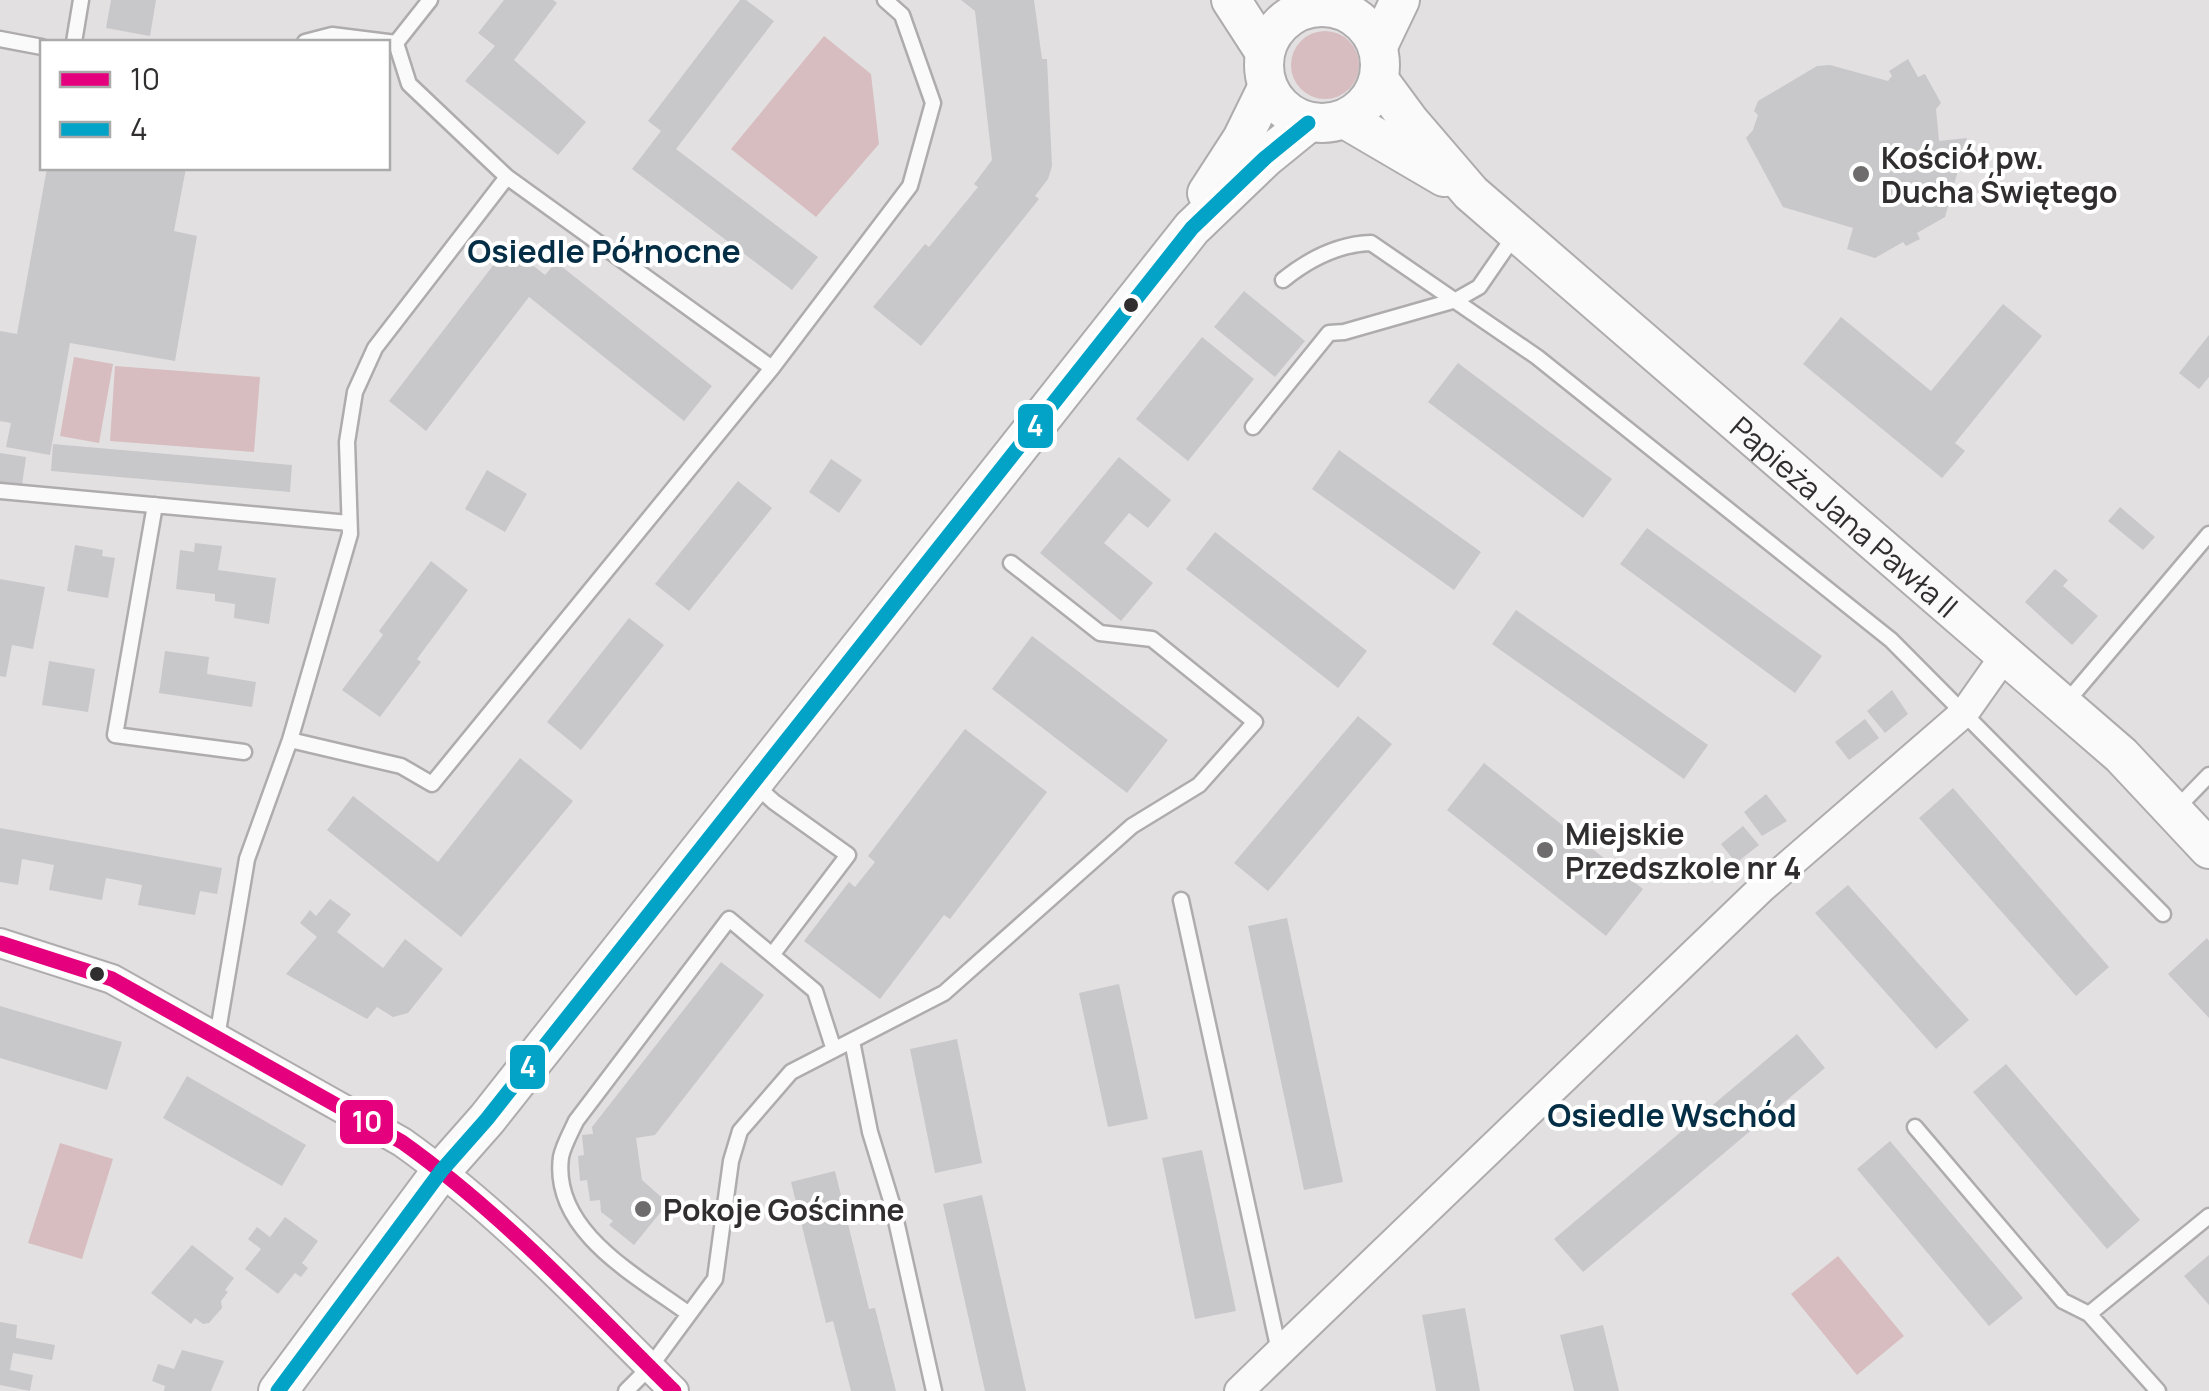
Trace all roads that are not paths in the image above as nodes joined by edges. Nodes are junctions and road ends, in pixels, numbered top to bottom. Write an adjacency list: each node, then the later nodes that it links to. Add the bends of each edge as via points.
1 (81, 0): 8 (lane)
2 (430, 0): 12 (lane)
3 (885, 0): 23 (lane, via 902,14 933,103 910,186)
4 (1231, 0): 15 (main road)
5 (1400, 0): 14 (main road)
6 (1318, 5): 14 (main road, via 1354,16 1368,29); 15 (main road, via 1284,20 1272,34)
7 (0, 40): 13 (lane)
8 (74, 40)
9 (312, 40): 10 (lane)
10 (372, 40)
11 (390, 42): 12 (lane)
12 (396, 43): 17 (lane, via 408,84)
13 (40, 47)
14 (1378, 63): 16 (main road, via 1372,96 1360,110); 18 (main road, Papieża Jana Pawła II, via 1410,122)
15 (1266, 70): 16 (main road, via 1277,104 1291,116); 19 (main road, via 1242,139)
16 (1327, 121): 18 (main road, Papieża Jana Pawła II); 19 (main road, via 1264,158)
17 (506, 176): 23 (lane); 27 (lane, via 376,348 355,392 347,442)
18 (1472, 194): 20 (main road, Papieża Jana Pawła II)
19 (1192, 228): 36 (main road)
20 (1517, 232): 22 (lane, via 1479,287); 30 (main road, Papieża Jana Pawła II)
21 (1283, 280): 22 (lane, via 1308,260 1371,243)
22 (1456, 300): 24 (lane, via 1329,333); 32 (lane, via 1891,640)
23 (772, 368): 33 (lane, via 432,784 401,766)
24 (1253, 428)
25 (0, 491): 26 (lane)
26 (155, 505): 27 (lane); 34 (lane, via 115,734)
27 (349, 522): 33 (lane)
28 (2209, 534): 31 (lane)
29 (1012, 563): 44 (lane, via 1100,634 1152,639 1255,722 1199,785 1132,826 944,993)
30 (2008, 656): 31 (main road, Papieża Jana Pawła II); 32 (street)
31 (2065, 705): 37 (main road, Papieża Jana Pawła II)
32 (1965, 712): 40 (lane); 51 (street, via 1762,888)
33 (290, 740): 43 (lane, via 247,859)
34 (244, 752)
35 (2209, 775): 37 (lane)
36 (753, 783): 42 (lane, via 848,855); 47 (main road)
37 (2174, 810): 38 (main road, Papieża Jana Pawła II)
38 (2209, 849)
39 (1181, 900): 51 (lane)
40 (2163, 914)
41 (0, 942): 43 (street, via 112,980)
42 (772, 955): 45 (lane, via 815,991); 49 (lane, via 729,919 576,1121 561,1156 563,1194 581,1225 599,1247)
43 (216, 1037): 47 (street)
44 (852, 1041): 45 (lane); 56 (lane)
45 (834, 1050): 49 (lane, via 790,1072 740,1131 715,1279)
46 (1915, 1126): 50 (lane, via 2063,1301)
47 (442, 1170): 52 (street); 53 (main road)
48 (2209, 1216): 50 (lane)
49 (689, 1314): 52 (lane)
50 (2089, 1314): 58 (lane)
51 (1280, 1352): 57 (street)
52 (650, 1367): 54 (lane); 55 (street)
53 (278, 1391)
54 (626, 1391)
55 (674, 1391)
56 (934, 1391)
57 (1238, 1391)
58 (2158, 1391)

